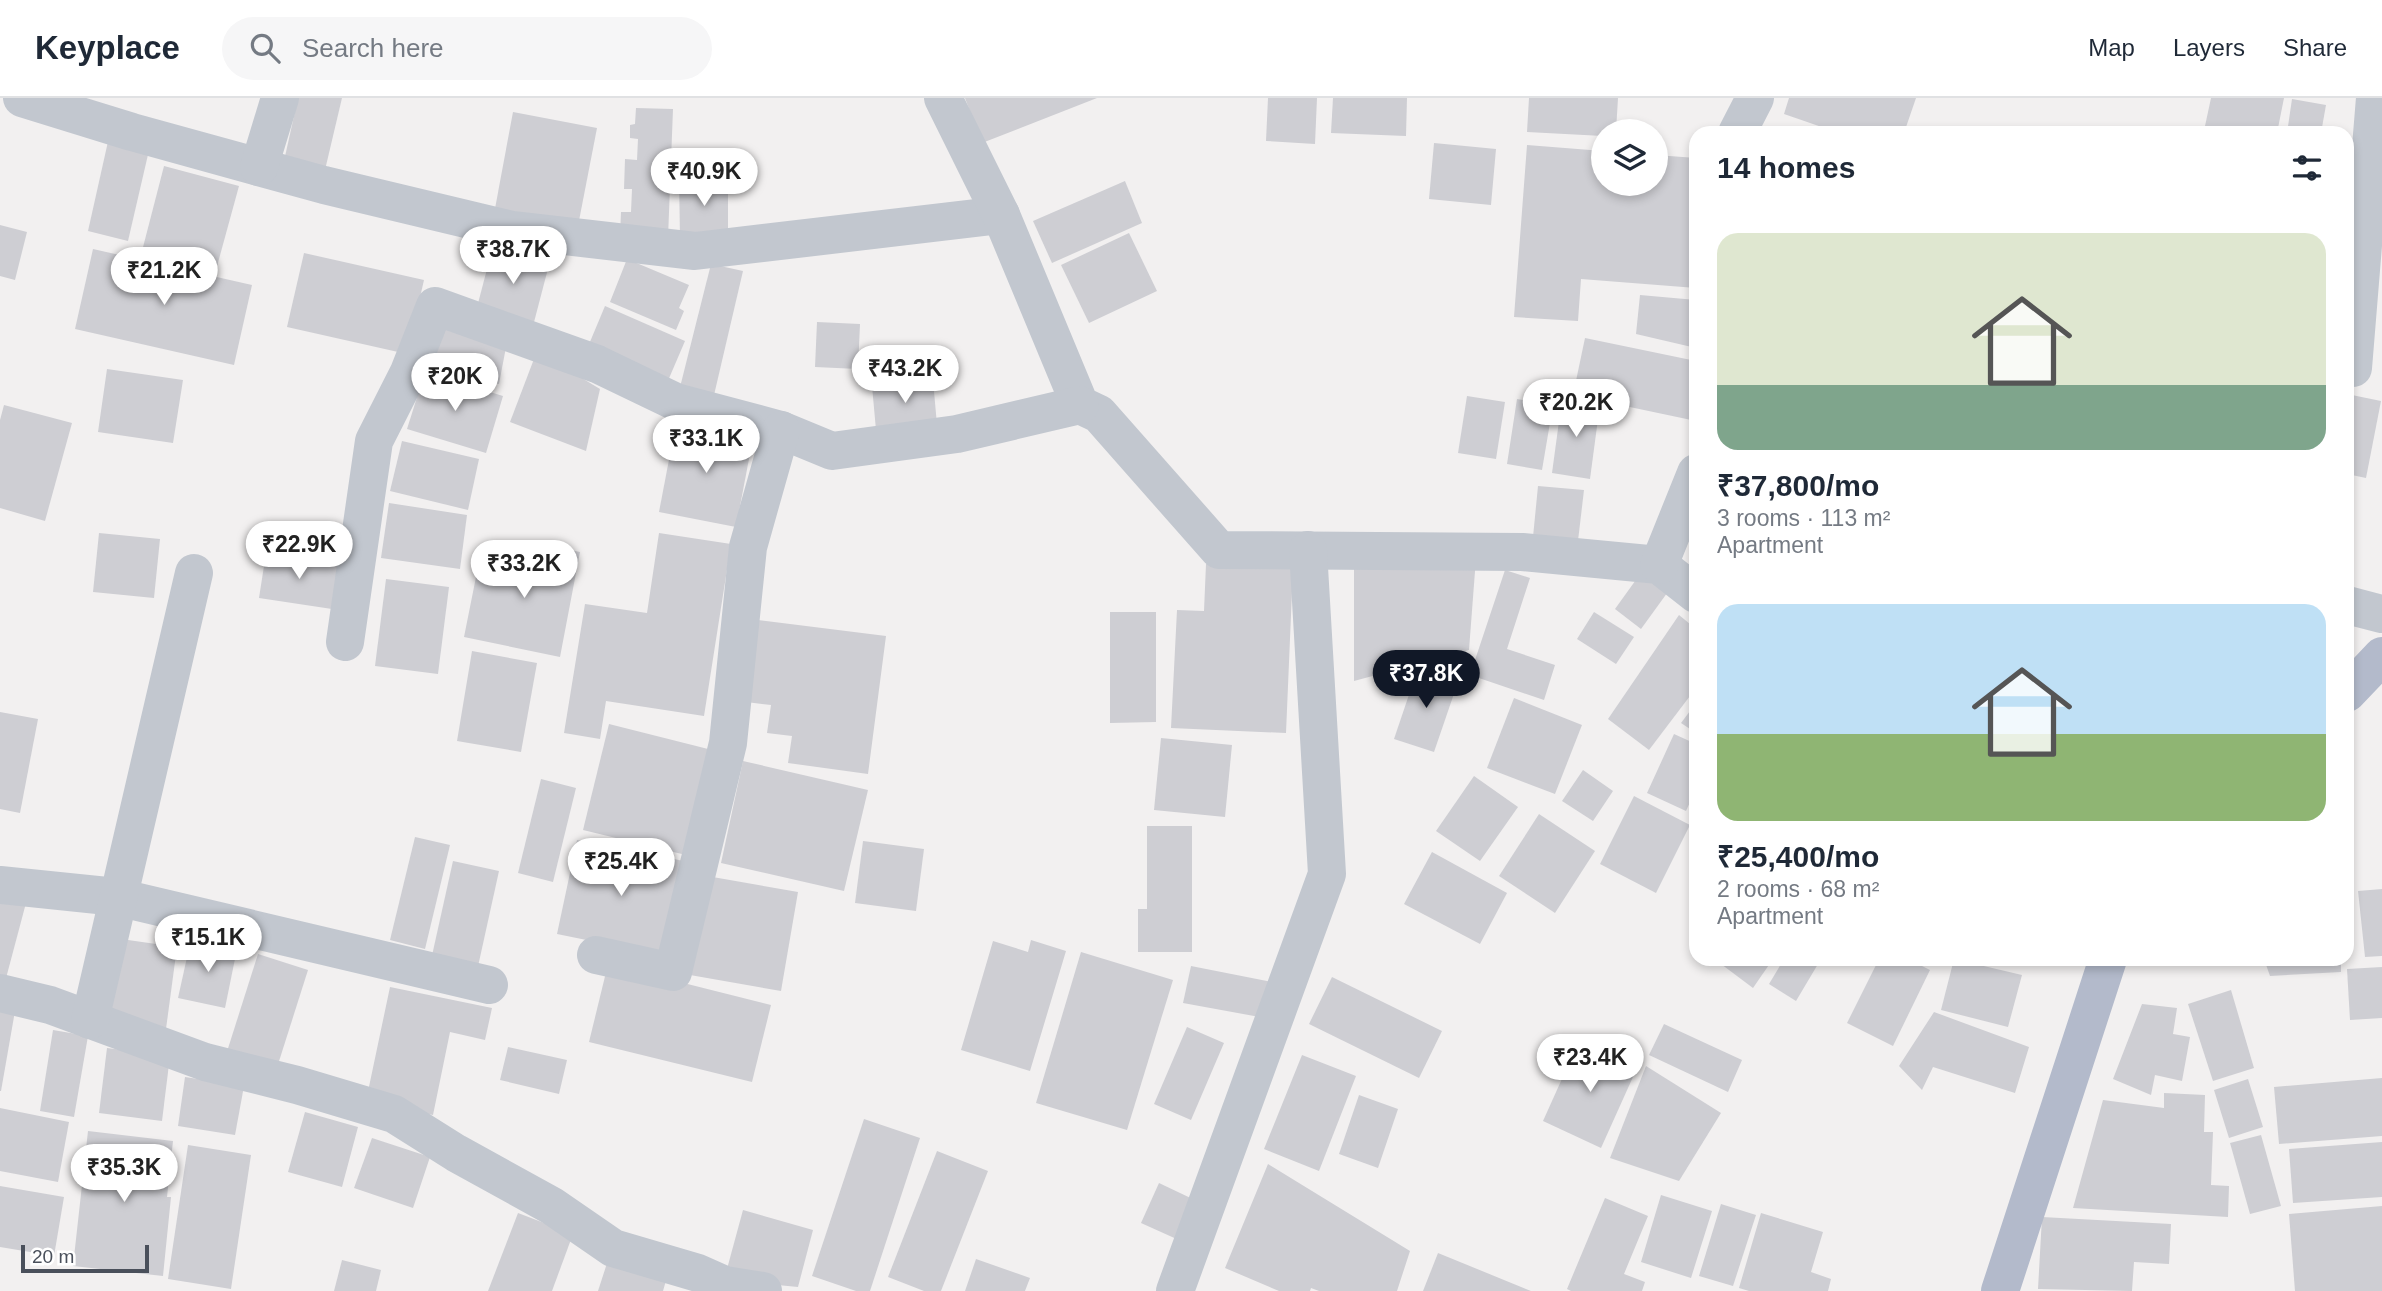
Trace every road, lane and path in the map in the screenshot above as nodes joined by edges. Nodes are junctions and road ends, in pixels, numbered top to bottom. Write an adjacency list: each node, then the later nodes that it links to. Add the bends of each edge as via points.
1 (22, 98): 7 (street)
2 (280, 98): 7 (street)
3 (943, 98): 8 (street)
4 (1755, 98): 6 (street)
5 (2375, 98): 9 (street)
6 (1741, 126)
7 (259, 167): 8 (street, via 512,230 695,251)
8 (1001, 215): 10 (street)
9 (2354, 356)
10 (1080, 405): 11 (street, via 957,434 832,451); 13 (street, via 1099,414 1219,550)
11 (781, 430): 19 (street, via 676,402 597,364 435,306 374,441); 24 (street, via 748,547 728,743 673,972)
12 (1689, 493): 14 (street)
13 (1308, 550): 14 (street, via 1522,552); 31 (street, via 1327,874)
14 (1660, 565): 16 (street)
15 (194, 573): 23 (street)
16 (1689, 588)
17 (2354, 607): 18 (street)
18 (2382, 614)
19 (345, 642)
20 (2382, 656): 21 (main road)
21 (2354, 686)
22 (0, 885): 23 (street)
23 (117, 897): 26 (street); 28 (street)
24 (596, 956)
25 (2106, 966): 32 (main road)
26 (489, 985)
27 (0, 993): 28 (street)
28 (90, 1020): 29 (street, via 205,1062 394,1114 552,1206 614,1248)
29 (694, 1282): 30 (street)
30 (763, 1291)
31 (1175, 1291)
32 (2000, 1291)

